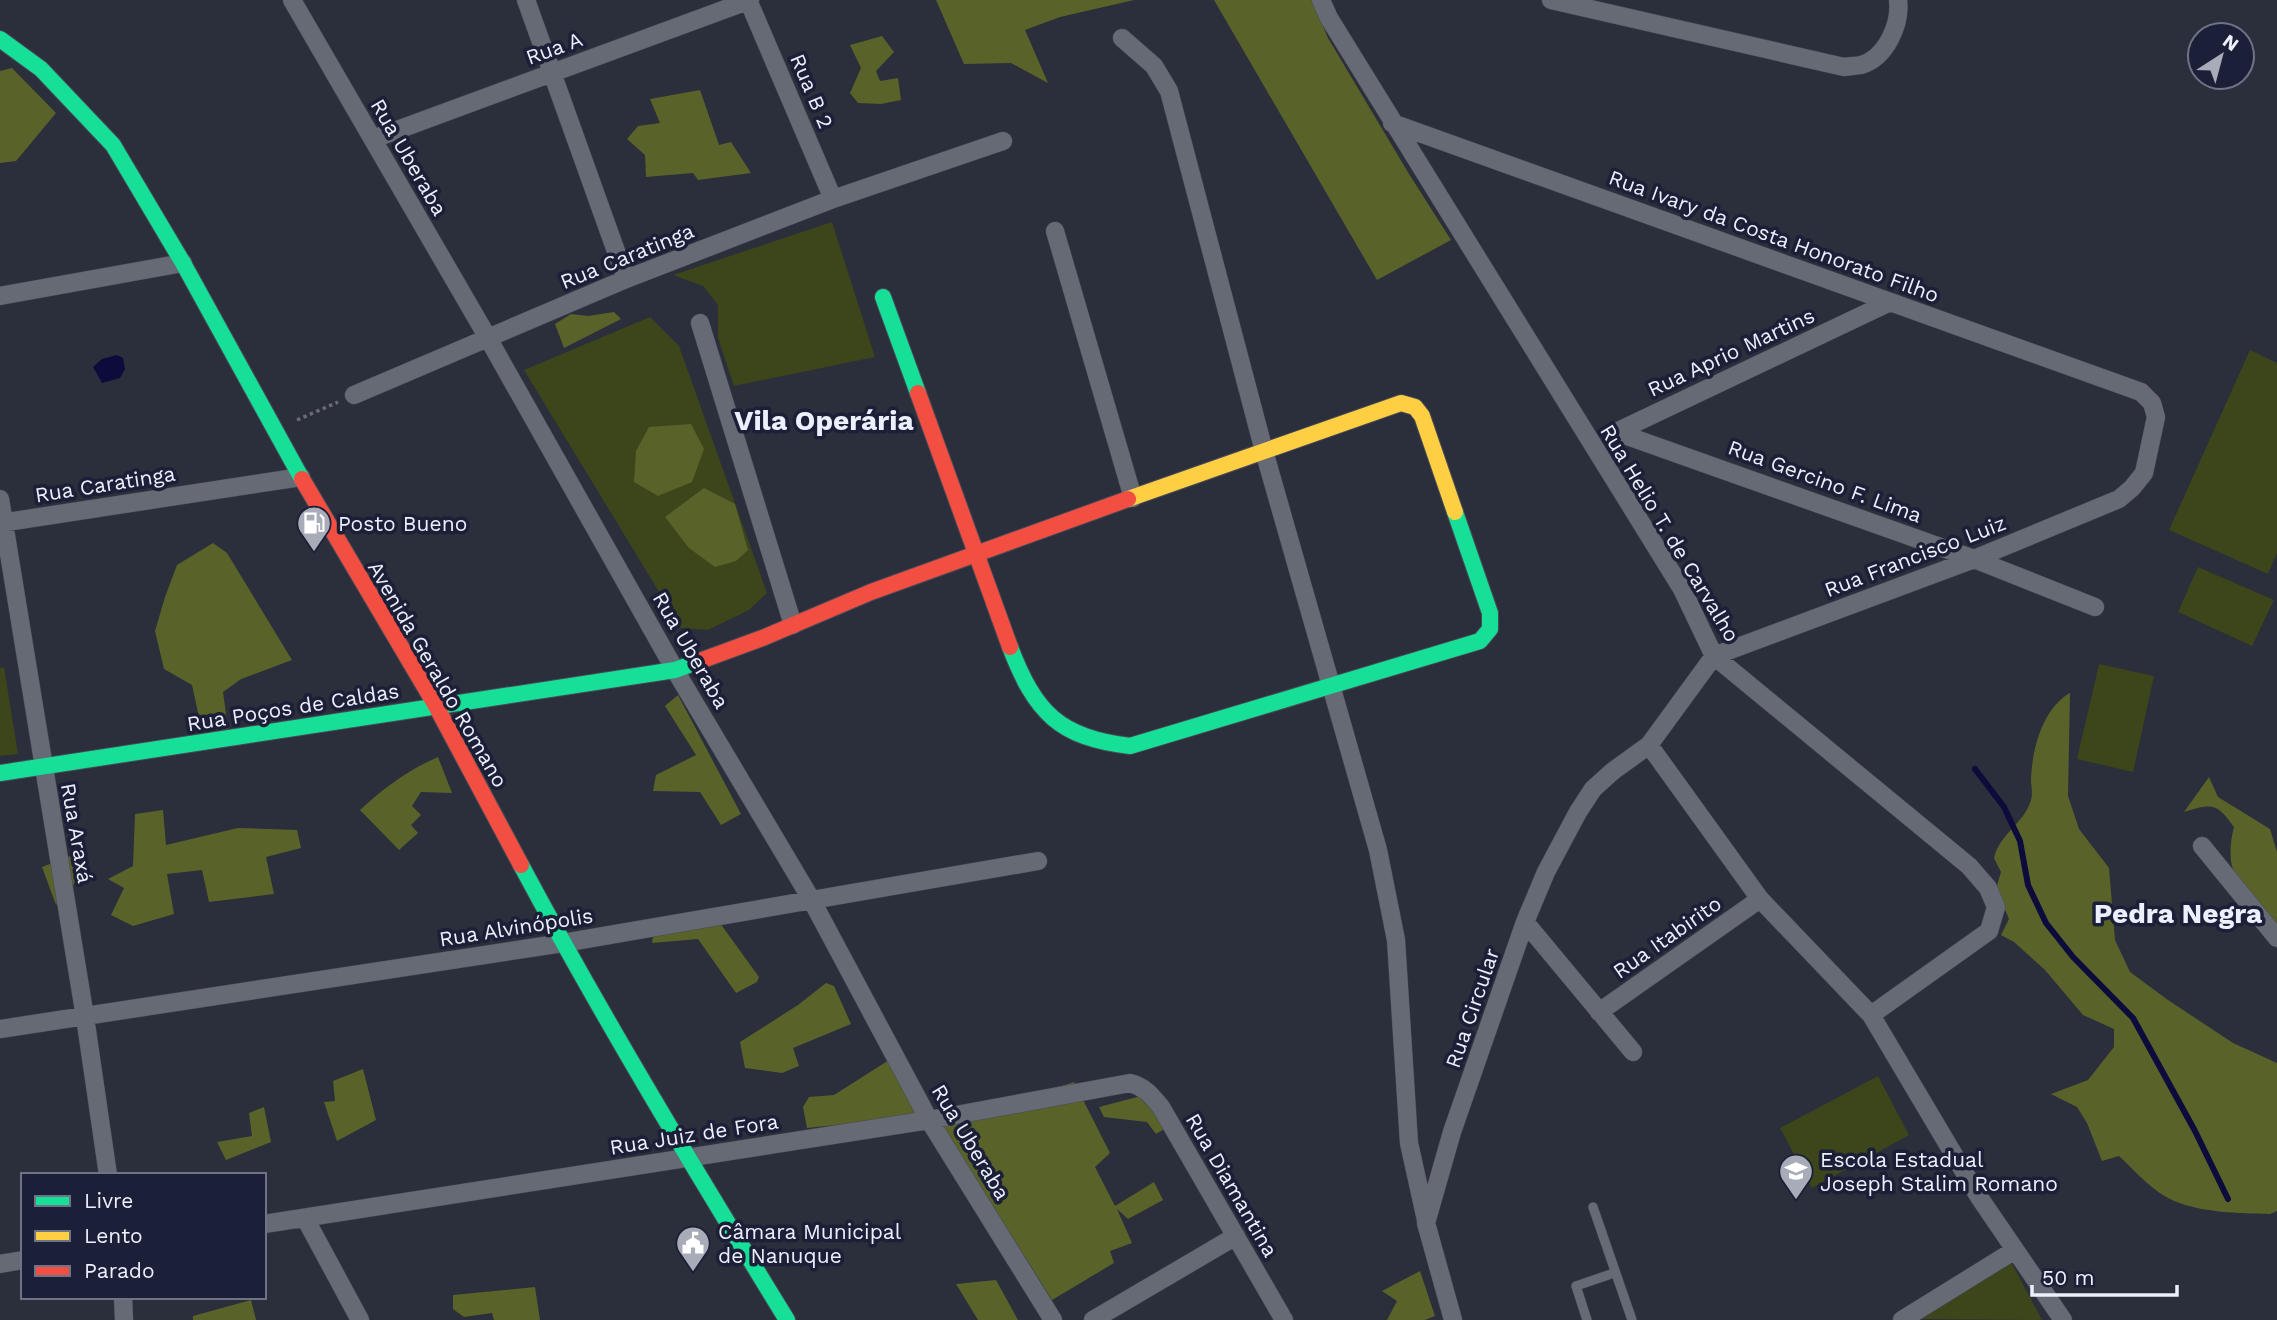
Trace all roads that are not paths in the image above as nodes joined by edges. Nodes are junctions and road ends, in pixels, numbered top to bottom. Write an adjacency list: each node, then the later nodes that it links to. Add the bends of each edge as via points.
1 (292, 0): 13 (street, Rua Uberaba)
2 (526, 0): 11 (street)
3 (749, 0): 11 (street, Rua A); 15 (street, Rua B 2)
4 (1321, 0): 12 (street, Rua Helio T. de Carvalho)
5 (1551, 0): 6 (street, via 1844,67 1864,64 1880,52 1892,36)
6 (1898, 0)
7 (1122, 38): 28 (street, via 1154,66 1169,91)
8 (0, 39): 9 (street, Avenida Geraldo Romano)
9 (21, 55): 10 (street); 17 (street, Avenida Geraldo Romano, via 41,69 113,145)
10 (0, 58)
11 (553, 73): 13 (street, Rua A); 18 (street)
12 (1392, 123): 21 (street, Rua Ivary da Costa Honorato Filho); 27 (street, Rua Helio T. de Carvalho)
13 (373, 139): 23 (street, Rua Uberaba)
14 (1003, 141): 15 (street, Rua Caratinga)
15 (833, 199): 18 (street, Rua Caratinga)
16 (1055, 231): 30 (street)
17 (183, 263): 19 (street); 29 (street, Avenida Geraldo Romano)
18 (626, 279): 23 (street, Rua Caratinga)
19 (0, 296)
20 (883, 297): 33 (street)
21 (1890, 302): 24 (street, Rua Ivary da Costa Honorato Filho); 26 (street, Rua Aprio Martins)
22 (700, 323): 36 (street)
23 (488, 338): 25 (street, Rua Caratinga); 38 (street, Rua Uberaba)
24 (2141, 392): 34 (street, Rua Francisco Luiz, via 2152,403 2156,417 2144,473 2132,488 2119,499)
25 (354, 395)
26 (1616, 432): 27 (street, Rua Aprio Martins); 34 (street, Rua Gercino F. Lima)
27 (1591, 443): 37 (street, Rua Helio T. de Carvalho, via 1682,589)
28 (1264, 451): 30 (street, Rua Poços de Caldas); 39 (street); 39 (street, Rua Poços de Caldas, via 1401,403 1415,407 1490,613 1488,635 1480,641)
29 (301, 477): 32 (street, Rua Caratinga); 40 (street, Avenida Geraldo Romano)
30 (1133, 498): 33 (street, Rua Poços de Caldas)
31 (0, 499): 32 (street, Rua Araxá)
32 (2, 523): 42 (street, Rua Araxá)
33 (977, 553): 36 (street, Rua Poços de Caldas); 39 (street, via 1017,664 1042,708 1070,732 1101,743 1130,746)
34 (1974, 559): 35 (street, Rua Gercino F. Lima); 37 (street, Rua Francisco Luiz)
35 (2095, 607)
36 (793, 625): 38 (street, Rua Poços de Caldas)
37 (1714, 656): 41 (street); 52 (street, Rua Helio T. de Carvalho, via 1969,866 1988,888 1996,907 1989,931)
38 (675, 670): 40 (street, Rua Poços de Caldas); 46 (street, Rua Uberaba)
39 (1331, 686): 62 (street, via 1378,849 1396,940 1409,1143)
40 (436, 706): 42 (street, Rua Poços de Caldas); 50 (street, Avenida Geraldo Romano)
41 (1649, 745): 47 (street); 48 (street, Rua Circular, via 1593,789 1546,872)
42 (42, 766): 43 (street, Rua Poços de Caldas); 53 (street, Rua Araxá)
43 (0, 773)
44 (2202, 846): 49 (street)
45 (1038, 861): 46 (street, Rua Alvinópolis)
46 (811, 899): 50 (street, Rua Alvinópolis); 57 (street, Rua Uberaba)
47 (1760, 899): 51 (street, Rua Itabirito); 52 (street)
48 (1525, 922): 51 (street); 62 (street, Rua Circular, via 1452,1132)
49 (2277, 938)
50 (563, 943): 53 (street, Rua Alvinópolis); 58 (street, Avenida Geraldo Romano)
51 (1599, 1012): 55 (street)
52 (1871, 1015): 65 (street)
53 (85, 1017): 54 (street, Rua Alvinópolis); 59 (street, Rua Araxá)
54 (0, 1029)
55 (1633, 1052)
56 (1130, 1083): 57 (street, Rua Juiz de Fora); 64 (street, Rua Diamantina, via 1148,1091 1161,1107)
57 (929, 1120): 58 (street, Rua Juiz de Fora); 73 (street, Rua Uberaba)
58 (688, 1158): 61 (street, Rua Juiz de Fora); 72 (street, Avenida Geraldo Romano)
59 (107, 1173)
60 (1593, 1207): 68 (lane)
61 (305, 1218): 63 (street, Rua Juiz de Fora); 71 (street)
62 (1426, 1223): 76 (street)
63 (266, 1224)
64 (1236, 1236): 74 (street); 75 (street, Rua Diamantina)
65 (2015, 1250): 79 (street); 80 (street)
66 (21, 1261): 67 (street)
67 (0, 1264)
68 (1614, 1273): 77 (lane, via 1576,1286); 78 (lane)
69 (123, 1299): 70 (street)
70 (124, 1320)
71 (360, 1320)
72 (787, 1320)
73 (1054, 1320)
74 (1093, 1320)
75 (1284, 1320)
76 (1453, 1320)
77 (1587, 1320)
78 (1632, 1320)
79 (1902, 1320)
80 (2063, 1320)

